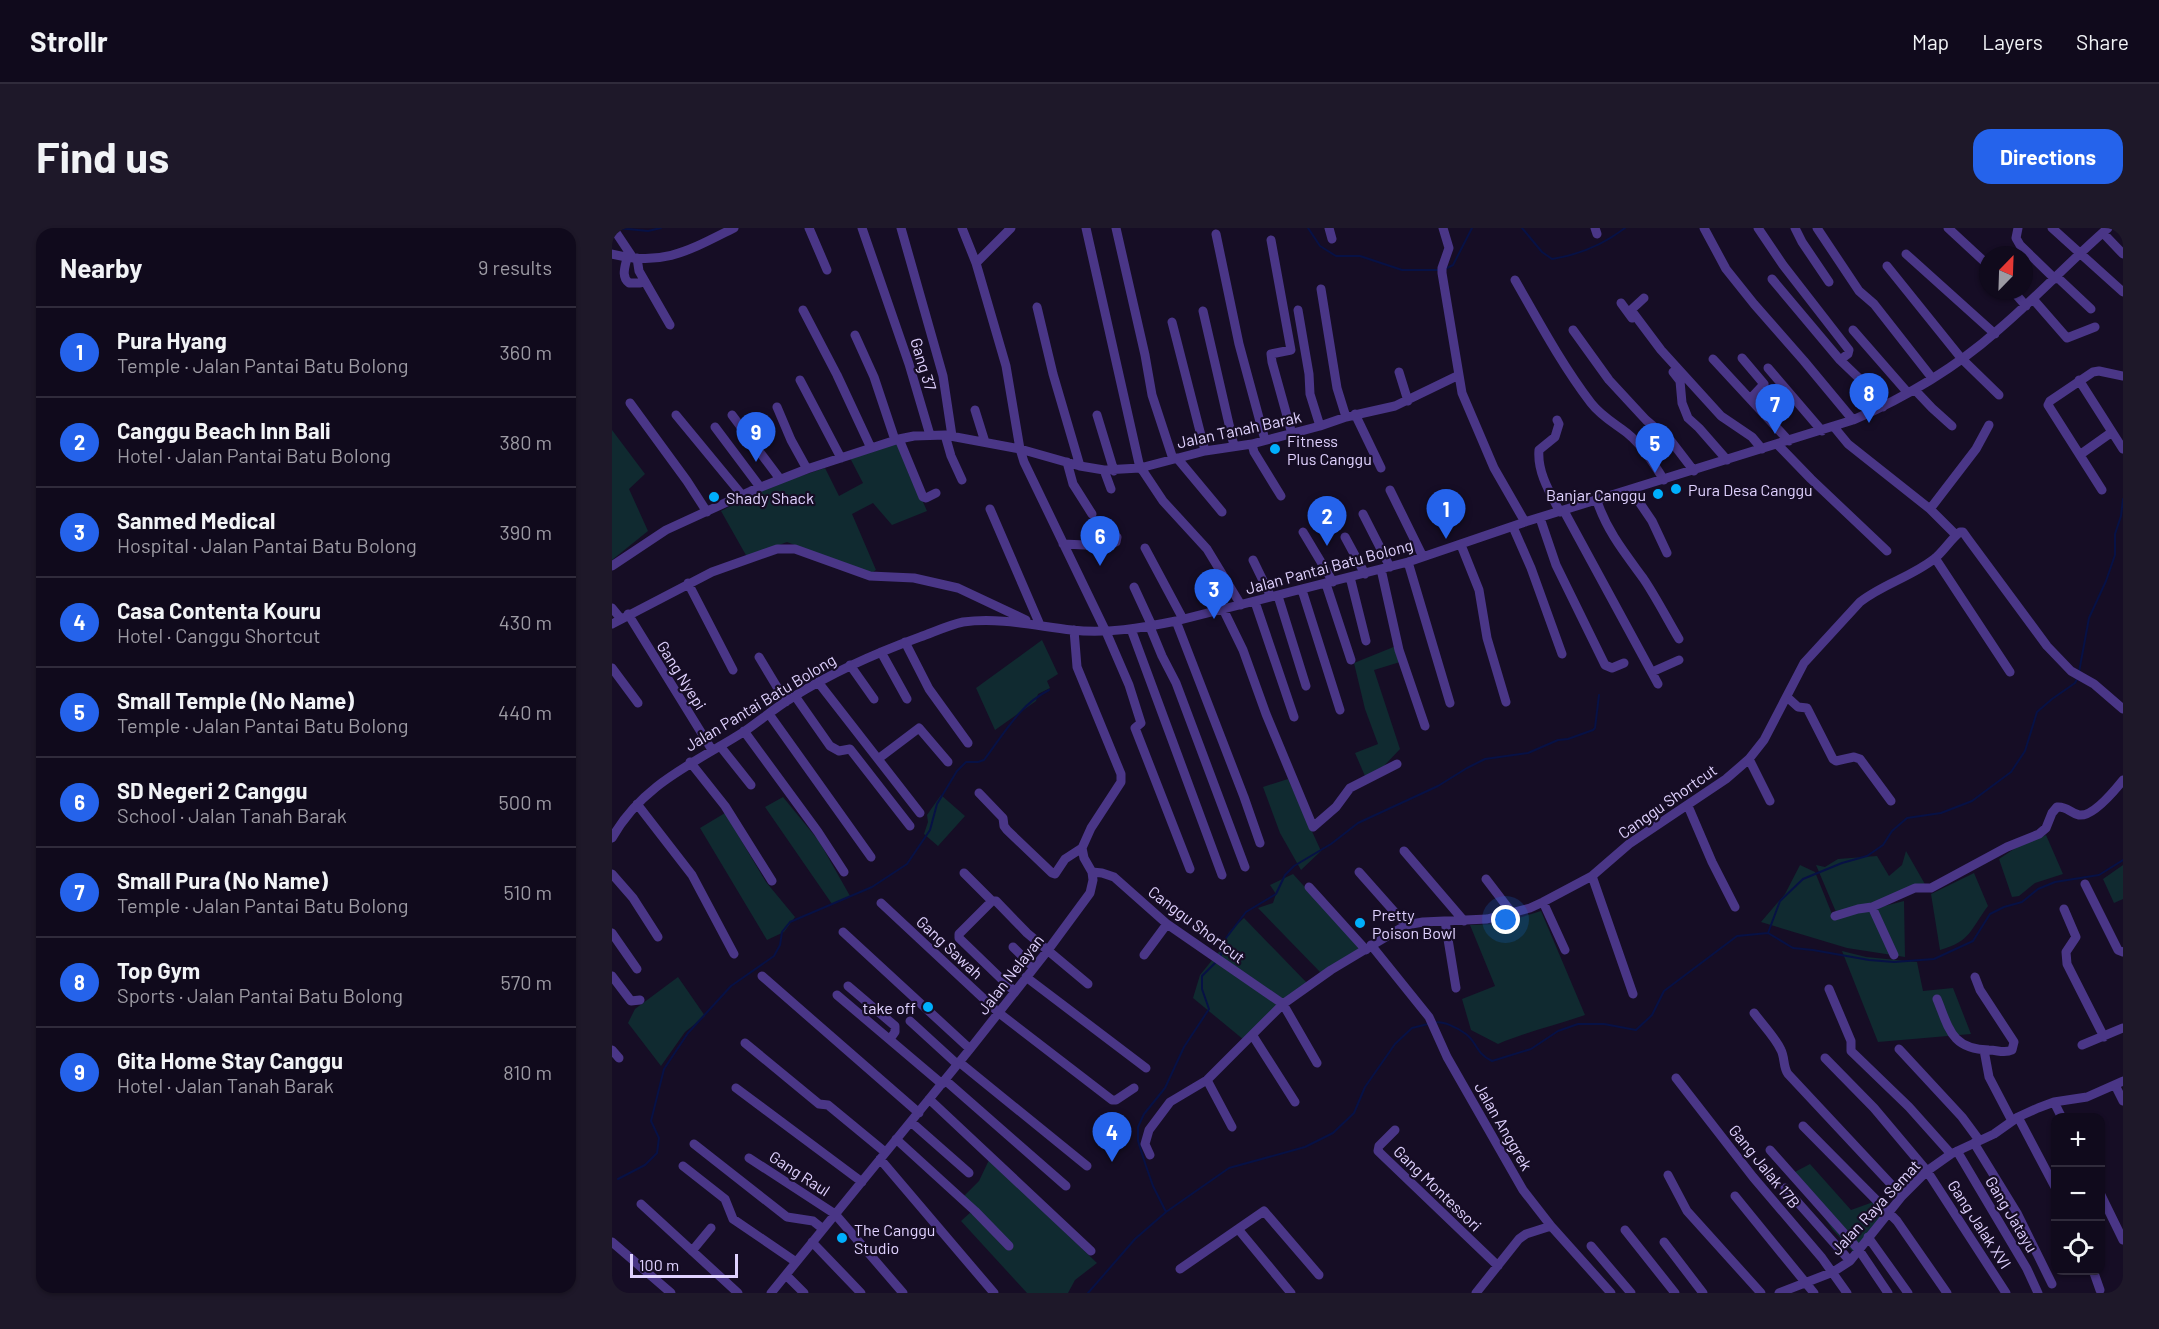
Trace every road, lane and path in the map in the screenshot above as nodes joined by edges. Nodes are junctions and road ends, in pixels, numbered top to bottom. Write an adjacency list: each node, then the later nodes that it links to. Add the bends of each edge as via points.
1 (734, 228): 28 (street, via 668,257)
2 (809, 228): 31 (street)
3 (862, 228): 88 (street, Gang 37)
4 (901, 228): 89 (street, via 943,376)
5 (962, 228): 29 (street)
6 (1011, 228): 29 (street)
7 (1086, 228): 108 (street)
8 (1116, 228): 104 (street, via 1152,395)
9 (1329, 228): 21 (street)
10 (1443, 228): 61 (street, via 1449,248 1442,270)
11 (1704, 228): 79 (street, via 1747,296)
12 (1758, 228): 58 (street, via 1850,350)
13 (1794, 228): 35 (street)
14 (1817, 228): 63 (street, via 1858,291 1874,304)
15 (1948, 228): 27 (street)
16 (2018, 228): 32 (street, via 2016,238 2020,245)
17 (2052, 228): 23 (street)
18 (613, 229): 28 (street)
19 (2105, 230): 23 (street, Jalan Pantai Batu Bolong); 26 (street)
20 (1216, 234): 91 (street, via 1239,344)
21 (1332, 239)
22 (1271, 240): 87 (street, via 1291,350 1271,354)
23 (2081, 253): 32 (street, Jalan Pantai Batu Bolong); 38 (street)
24 (612, 254): 28 (street)
25 (1906, 254): 53 (street)
26 (2123, 254)
27 (1979, 257)
28 (632, 258): 36 (street, via 625,280); 49 (street)
29 (976, 263): 98 (street, via 1006,366)
30 (1887, 266): 56 (street)
31 (827, 270)
32 (2056, 278): 41 (street, Jalan Pantai Batu Bolong); 44 (street)
33 (1772, 279): 58 (street)
34 (1515, 280): 115 (street, via 1591,403 1629,434)
35 (1829, 282)
36 (640, 283)
37 (1321, 289): 77 (street, via 1338,388)
38 (2123, 292)
39 (1644, 298): 99 (street, via 1631,310 1660,350 1721,416 1752,437)
40 (2027, 300): 41 (street)
41 (2030, 302): 50 (street, via 2067,338); 53 (street, Jalan Pantai Batu Bolong)
42 (1621, 303): 105 (street, via 1680,381 1688,418)
43 (1037, 307): 107 (street)
44 (2091, 309)
45 (803, 310): 97 (street)
46 (1298, 310): 81 (street, via 1310,394)
47 (1203, 311): 96 (street)
48 (1172, 322): 101 (street)
49 (670, 325)
50 (2095, 327)
51 (1573, 330): 112 (street, via 1609,380 1671,441)
52 (1853, 330): 66 (street)
53 (1995, 334): 56 (street, Jalan Pantai Batu Bolong)
54 (855, 335): 90 (street)
55 (1742, 358): 68 (street, via 1764,384)
56 (1961, 358): 63 (street, Jalan Pantai Batu Bolong); 67 (street)
57 (1713, 359): 68 (street)
58 (1840, 360): 72 (street)
59 (1768, 368): 85 (street)
60 (1399, 372): 69 (street)
61 (1459, 375): 69 (street, Jalan Tanah Barak); 133 (street, via 1462,393 1494,468)
62 (2123, 376): 65 (street, via 2099,371)
63 (1932, 378): 66 (street, Jalan Pantai Batu Bolong)
64 (800, 380): 103 (street)
65 (2079, 380): 86 (street); 102 (street, via 2048,405)
66 (1912, 391): 72 (street, Jalan Pantai Batu Bolong); 82 (street)
67 (1999, 395)
68 (1750, 399): 92 (street)
69 (1408, 401): 77 (street, Jalan Tanah Barak)
70 (630, 403): 128 (street)
71 (777, 407): 110 (street)
72 (1883, 407): 79 (street, Jalan Pantai Batu Bolong)
73 (975, 410): 93 (street)
74 (676, 415): 122 (street)
75 (1097, 415): 111 (street)
76 (732, 416): 113 (street)
77 (1351, 416): 81 (street, Jalan Tanah Barak); 109 (street)
78 (1557, 420): 127 (street, via 1555,437 1539,450 1538,461 1549,491)
79 (1853, 420): 84 (street, Jalan Pantai Batu Bolong)
80 (1989, 424): 126 (street, via 1976,449)
81 (1320, 426): 87 (street, Jalan Tanah Barak)
82 (1952, 426)
83 (715, 427): 116 (street)
84 (1834, 427): 85 (street, Jalan Pantai Batu Bolong); 126 (street, via 1854,449)
85 (1822, 431): 92 (street, Jalan Pantai Batu Bolong)
86 (2112, 432): 100 (street); 102 (street)
87 (1292, 434): 91 (street, Jalan Tanah Barak)
88 (930, 435): 89 (street, Jalan Tanah Barak); 90 (street, Jalan Tanah Barak)
89 (949, 436): 93 (street, Jalan Tanah Barak); 114 (street, via 951,456)
90 (897, 440): 97 (street, Jalan Tanah Barak); 121 (street, via 923,497)
91 (1265, 440): 94 (street, Jalan Tanah Barak)
92 (1789, 441): 95 (street, Jalan Pantai Batu Bolong)
93 (985, 442): 98 (street, Jalan Tanah Barak)
94 (1252, 444): 96 (street, Jalan Tanah Barak); 123 (street)
95 (1778, 445): 99 (street, Jalan Pantai Batu Bolong); 142 (street)
96 (1234, 447): 101 (street, Jalan Tanah Barak)
97 (871, 448): 103 (street, Jalan Tanah Barak)
98 (1020, 449): 106 (street, Jalan Tanah Barak); 139 (street)
99 (1762, 449): 105 (street, Jalan Pantai Batu Bolong)
100 (2123, 449)
101 (1205, 450): 104 (street, Jalan Tanah Barak)
102 (2081, 454): 120 (street)
103 (841, 458): 110 (street, Jalan Tanah Barak)
104 (1175, 459): 108 (street, Jalan Tanah Barak); 129 (street)
105 (1727, 460): 112 (street, Jalan Pantai Batu Bolong)
106 (1066, 462): 107 (street, Jalan Tanah Barak); 130 (street, via 1073,484)
107 (1080, 466): 111 (street, Jalan Tanah Barak)
108 (1140, 468): 111 (street, Jalan Tanah Barak); 158 (street, via 1163,501 1207,549)
109 (1381, 468)
110 (807, 469): 113 (street, Jalan Tanah Barak)
111 (1109, 471): 117 (street)
112 (1694, 471): 115 (street, Jalan Pantai Batu Bolong)
113 (780, 479): 116 (street, Jalan Tanah Barak)
114 (962, 480)
115 (1664, 480): 119 (street, Jalan Pantai Batu Bolong)
116 (760, 487): 122 (street, Jalan Tanah Barak)
117 (1111, 489)
118 (1390, 490): 144 (street)
119 (1631, 490): 124 (street, Jalan Pantai Batu Bolong); 143 (street)
120 (2102, 490)
121 (936, 493)
122 (742, 495): 128 (street, Jalan Tanah Barak)
123 (1281, 496)
124 (1597, 501): 127 (street, Jalan Pantai Batu Bolong); 170 (street, via 1608,530)
125 (990, 509): 165 (street)
126 (1930, 509): 136 (street)
127 (1562, 511): 132 (street, Jalan Pantai Batu Bolong); 182 (street)
128 (707, 512): 148 (street, Jalan Tanah Barak, via 666,530)
129 (1222, 512)
130 (1092, 514)
131 (1363, 514): 149 (street)
132 (1540, 518): 133 (street, Jalan Pantai Batu Bolong); 178 (street, via 1556,565 1605,665 1612,668)
133 (1525, 522): 134 (street, Jalan Pantai Batu Bolong)
134 (1513, 526): 140 (street, Jalan Pantai Batu Bolong); 174 (street)
135 (1303, 532): 153 (street)
136 (1959, 533): 145 (street, Canggu Shortcut); 195 (street, via 1968,539 2047,646 2071,671 2094,684)
137 (1117, 537): 139 (street, via 1116,542 1107,546)
138 (1345, 537): 150 (street)
139 (1063, 543): 169 (street)
140 (1461, 545): 144 (street, Jalan Pantai Batu Bolong); 193 (street, via 1479,590 1487,638)
141 (1146, 548): 163 (street)
142 (1887, 551)
143 (1667, 553)
144 (1423, 557): 147 (street, Jalan Pantai Batu Bolong)
145 (1935, 558): 183 (street); 188 (street, Canggu Shortcut, via 1860,602 1804,663)
146 (1253, 560): 156 (street)
147 (1408, 562): 149 (street, Jalan Pantai Batu Bolong); 194 (street)
148 (612, 566)
149 (1386, 568): 150 (street, Jalan Pantai Batu Bolong); 199 (street, via 1399,650)
150 (1365, 574): 151 (street, Jalan Pantai Batu Bolong)
151 (1350, 577): 153 (street, Jalan Pantai Batu Bolong); 171 (street)
152 (688, 583): 159 (street, via 767,552 789,548 870,576 940,583); 162 (street); 181 (street)
153 (1330, 583): 155 (street, Jalan Pantai Batu Bolong); 176 (street)
154 (1134, 587): 166 (street)
155 (1302, 590): 156 (street, Jalan Pantai Batu Bolong); 196 (street)
156 (1274, 597): 157 (street, Jalan Pantai Batu Bolong); 186 (street)
157 (1255, 602): 158 (street, Jalan Pantai Batu Bolong); 198 (street)
158 (1241, 605): 161 (street, Jalan Pantai Batu Bolong)
159 (999, 606): 164 (street); 165 (street)
160 (612, 608): 162 (street, Gang Nyepi)
161 (1223, 609): 163 (street, Jalan Pantai Batu Bolong); 207 (street, via 1313,827 1350,788)
162 (620, 619): 202 (street, Gang Nyepi)
163 (1179, 620): 166 (street, Jalan Pantai Batu Bolong); 218 (street)
164 (993, 621): 165 (street, Jalan Pantai Batu Bolong); 172 (street, Jalan Pantai Batu Bolong, via 964,622)
165 (1037, 625): 168 (street, Jalan Pantai Batu Bolong)
166 (1151, 627): 167 (street, Jalan Pantai Batu Bolong); 222 (street)
167 (1131, 629): 169 (street, Jalan Pantai Batu Bolong); 229 (street)
168 (1074, 630): 169 (street, Jalan Pantai Batu Bolong); 219 (street, via 1077,667 1121,782)
169 (1105, 631): 223 (street, via 1138,711 1141,723 1135,728)
170 (1679, 639)
171 (1366, 641)
172 (905, 642): 173 (street, Jalan Pantai Batu Bolong); 201 (street, via 929,688)
173 (881, 652): 179 (street, Jalan Pantai Batu Bolong); 190 (street)
174 (1562, 654)
175 (759, 657): 192 (street)
176 (1350, 660)
177 (1679, 660): 182 (street)
178 (1624, 663)
179 (850, 665): 184 (street, Jalan Pantai Batu Bolong); 189 (street)
180 (612, 668): 191 (street)
181 (733, 670)
182 (1652, 672): 185 (street)
183 (2010, 672)
184 (818, 682): 187 (street, Jalan Pantai Batu Bolong); 203 (street)
185 (1658, 684)
186 (1306, 686)
187 (795, 696): 192 (street, Jalan Pantai Batu Bolong); 216 (street, via 830,746 839,751 850,749)
188 (1787, 697): 204 (street, Canggu Shortcut, via 1771,729); 212 (street, via 1798,707 1808,708 1833,759 1860,759)
189 (874, 699)
190 (907, 699)
191 (638, 702)
192 (786, 702): 197 (street, Jalan Pantai Batu Bolong)
193 (1506, 702)
194 (1450, 703)
195 (2123, 709)
196 (1340, 710)
197 (769, 714): 200 (street, Jalan Pantai Batu Bolong); 221 (street)
198 (1294, 717)
199 (1425, 726)
200 (744, 731): 202 (street, Jalan Pantai Batu Bolong); 224 (street)
201 (968, 743)
202 (716, 748): 205 (street, Jalan Pantai Batu Bolong); 209 (street, Gang Nyepi)
203 (878, 759): 206 (street, via 919,728); 215 (street)
204 (1749, 759): 211 (street); 214 (street, Canggu Shortcut)
205 (690, 762): 213 (street, Jalan Pantai Batu Bolong); 232 (street, via 725,806)
206 (948, 762)
207 (1397, 764)
208 (2123, 780): 238 (street, via 2107,800 2086,814 2057,807 2039,834 1931,888 1908,891)
209 (751, 785)
210 (979, 793): 219 (street, via 1003,818 1007,830 1052,873)
211 (1770, 801)
212 (1890, 801)
213 (637, 804): 217 (street, Jalan Pantai Batu Bolong); 255 (street, via 692,875)
214 (1688, 806): 230 (street, Canggu Shortcut, via 1629,844); 239 (street)
215 (920, 813)
216 (910, 826)
217 (612, 838)
218 (1260, 843)
219 (1082, 848): 225 (street)
220 (1404, 851): 244 (street)
221 (870, 857)
222 (1245, 867)
223 (1190, 869)
224 (844, 872)
225 (1092, 872): 245 (street, Canggu Shortcut, via 1114,878); 252 (street, Jalan Nelayan, via 1090,893)
226 (1359, 872): 246 (street)
227 (964, 873): 235 (street)
228 (612, 874): 249 (street, via 633,898)
229 (1222, 875)
230 (1592, 876): 236 (street, Canggu Shortcut); 269 (street)
231 (1486, 879): 241 (street)
232 (772, 881)
233 (2085, 884): 254 (street, via 2118,950)
234 (1309, 887): 251 (street, Jalan Anggrek)
235 (992, 900): 252 (street); 268 (street, via 959,938)
236 (1543, 902): 241 (street, Canggu Shortcut); 253 (street)
237 (881, 903): 274 (street, Gang Sawah)
238 (1872, 907): 242 (street); 257 (street)
239 (1734, 908)
240 (2064, 909): 279 (street, via 2076,937 2066,952 2067,964)
241 (1512, 913): 244 (street, Canggu Shortcut)
242 (1835, 916)
243 (1444, 921): 244 (street, Canggu Shortcut); 246 (street, Canggu Shortcut); 266 (street)
244 (1464, 921)
245 (1167, 924): 256 (street); 273 (street, Canggu Shortcut)
246 (1406, 925): 251 (street, Canggu Shortcut)
247 (843, 932): 283 (street)
248 (612, 933): 259 (street)
249 (658, 938)
250 (1013, 947): 258 (street)
251 (1369, 947): 273 (street, Canggu Shortcut); 333 (street, Jalan Anggrek, via 1429,1017 1507,1163)
252 (1047, 950): 258 (street, Jalan Nelayan); 264 (street)
253 (1564, 950)
254 (2123, 952)
255 (734, 954)
256 (1144, 955)
257 (1894, 955)
258 (1033, 967): 262 (street, Jalan Nelayan)
259 (637, 969)
260 (612, 976): 272 (street, via 631,1001)
261 (762, 976): 303 (street)
262 (1026, 977): 268 (street, Jalan Nelayan); 291 (street)
263 (1975, 977): 286 (street, via 2014,1045 2009,1052)
264 (1088, 984)
265 (848, 986): 280 (street, via 895,1026)
266 (1456, 988)
267 (1829, 989): 314 (street, Gang Jatayu, via 1851,1041 1851,1051)
268 (1015, 992): 274 (street, Jalan Nelayan)
269 (1633, 994)
270 (837, 995): 280 (street)
271 (1937, 999): 286 (street, via 1956,1040)
272 (640, 1000)
273 (1283, 1004): 278 (street, Canggu Shortcut); 290 (street)
274 (999, 1013): 283 (street, Jalan Nelayan); 297 (street, Gang Sawah, via 1112,1100)
275 (1754, 1013): 328 (street, via 1780,1048 1788,1074)
276 (910, 1022): 289 (street)
277 (2123, 1028): 279 (street)
278 (1252, 1037): 293 (street, Canggu Shortcut); 298 (street); 301 (street)
279 (2104, 1037): 282 (street)
280 (890, 1039): 294 (street)
281 (745, 1043): 317 (street, via 819,1104 828,1105)
282 (2082, 1045)
283 (970, 1049): 289 (street, Jalan Nelayan)
284 (1899, 1049): 311 (street, via 1962,1118)
285 (612, 1050): 287 (street)
286 (1984, 1050): 305 (street, via 1989,1077)
287 (619, 1058)
288 (1825, 1058): 320 (street, Gang Jalak XVI)
289 (958, 1063): 294 (street, Jalan Nelayan); 319 (street)
290 (1317, 1063)
291 (1146, 1068)
292 (1676, 1078): 353 (street, Gang Jalak 17B)
293 (1207, 1080): 308 (street); 315 (street, Canggu Shortcut, via 1170,1102 1154,1121 1145,1144)
294 (943, 1082): 299 (street, Jalan Nelayan); 325 (street)
295 (2119, 1083): 300 (street); 302 (street, Jalan Raya Semat, via 2087,1096)
296 (736, 1088): 323 (street)
297 (1134, 1088)
298 (1281, 1090)
299 (929, 1099): 303 (street, Jalan Nelayan); 347 (street)
300 (2123, 1101)
301 (1295, 1102)
302 (2054, 1102): 304 (street); 305 (street, Jalan Raya Semat)
303 (919, 1113): 306 (street, Jalan Nelayan)
304 (2060, 1113)
305 (2015, 1119): 311 (street, Jalan Raya Semat); 324 (street)
306 (911, 1122): 310 (street, Jalan Nelayan); 321 (street)
307 (1803, 1126): 331 (street)
308 (1232, 1127)
309 (1395, 1130): 350 (street, Gang Montessori, via 1378,1150)
310 (896, 1139): 317 (street, Jalan Nelayan); 343 (street)
311 (1977, 1142): 314 (street, Jalan Raya Semat); 358 (street)
312 (694, 1144): 336 (street, via 787,1217 813,1221)
313 (1770, 1150): 345 (street)
314 (1954, 1152): 320 (street, Jalan Raya Semat); 381 (street, Gang Jatayu)
315 (1150, 1155)
316 (749, 1158): 332 (street, Gang Raul)
317 (880, 1158): 323 (street, Jalan Nelayan); 352 (street); 366 (street)
318 (683, 1166): 349 (street, via 725,1198 734,1219)
319 (1087, 1166)
320 (1927, 1171): 328 (street, Jalan Raya Semat); 380 (street, Gang Jalak XVI)
321 (969, 1173)
322 (1668, 1175): 373 (street, via 1688,1211)
323 (862, 1182): 332 (street, Jalan Nelayan)
324 (2051, 1182)
325 (1066, 1186)
326 (1785, 1188): 348 (street)
327 (1735, 1196): 357 (street)
328 (1902, 1196): 331 (street, Jalan Raya Semat)
329 (2105, 1203): 339 (street)
330 (641, 1204): 346 (street)
331 (1888, 1212): 338 (street, Jalan Raya Semat); 379 (street)
332 (835, 1214): 336 (street, Jalan Nelayan); 365 (street, Gang Raul)
333 (1551, 1226): 350 (street, via 1519,1239); 369 (street, Jalan Anggrek)
334 (711, 1228): 346 (street)
335 (1238, 1228): 351 (street); 355 (street, via 1264,1210); 367 (street)
336 (823, 1229): 341 (street, Jalan Nelayan)
337 (1625, 1230): 371 (street)
338 (1868, 1238): 345 (street, Jalan Raya Semat); 378 (street)
339 (2123, 1240)
340 (612, 1242): 360 (street)
341 (812, 1242): 349 (street, Jalan Nelayan); 364 (street)
342 (1664, 1242): 372 (street)
343 (1009, 1246)
344 (1591, 1246): 370 (street)
345 (1859, 1250): 348 (street, Jalan Raya Semat); 377 (street)
346 (692, 1251): 361 (street)
347 (1091, 1251)
348 (1850, 1261): 353 (street, Jalan Raya Semat)
349 (796, 1262): 354 (street, Jalan Nelayan)
350 (1498, 1266): 368 (street)
351 (1180, 1269)
352 (969, 1271)
353 (1833, 1272): 357 (street, Jalan Raya Semat); 376 (street, Gang Jalak 17B)
354 (786, 1275): 362 (street, Jalan Nelayan); 363 (street)
355 (1319, 1275)
356 (2095, 1275): 359 (street)
357 (1807, 1282): 374 (street, Jalan Raya Semat); 375 (street)
358 (2052, 1284)
359 (2100, 1290)
360 (671, 1293)
361 (738, 1293)
362 (771, 1293)
363 (804, 1293)
364 (861, 1293)
365 (903, 1293)
366 (994, 1293)
367 (1291, 1293)
368 (1476, 1293)
369 (1611, 1293)
370 (1632, 1293)
371 (1675, 1293)
372 (1703, 1293)
373 (1761, 1293)
374 (1779, 1293)
375 (1814, 1293)
376 (1847, 1293)
377 (1888, 1293)
378 (1908, 1293)
379 (1947, 1293)
380 (2006, 1293)
381 (2038, 1293)

